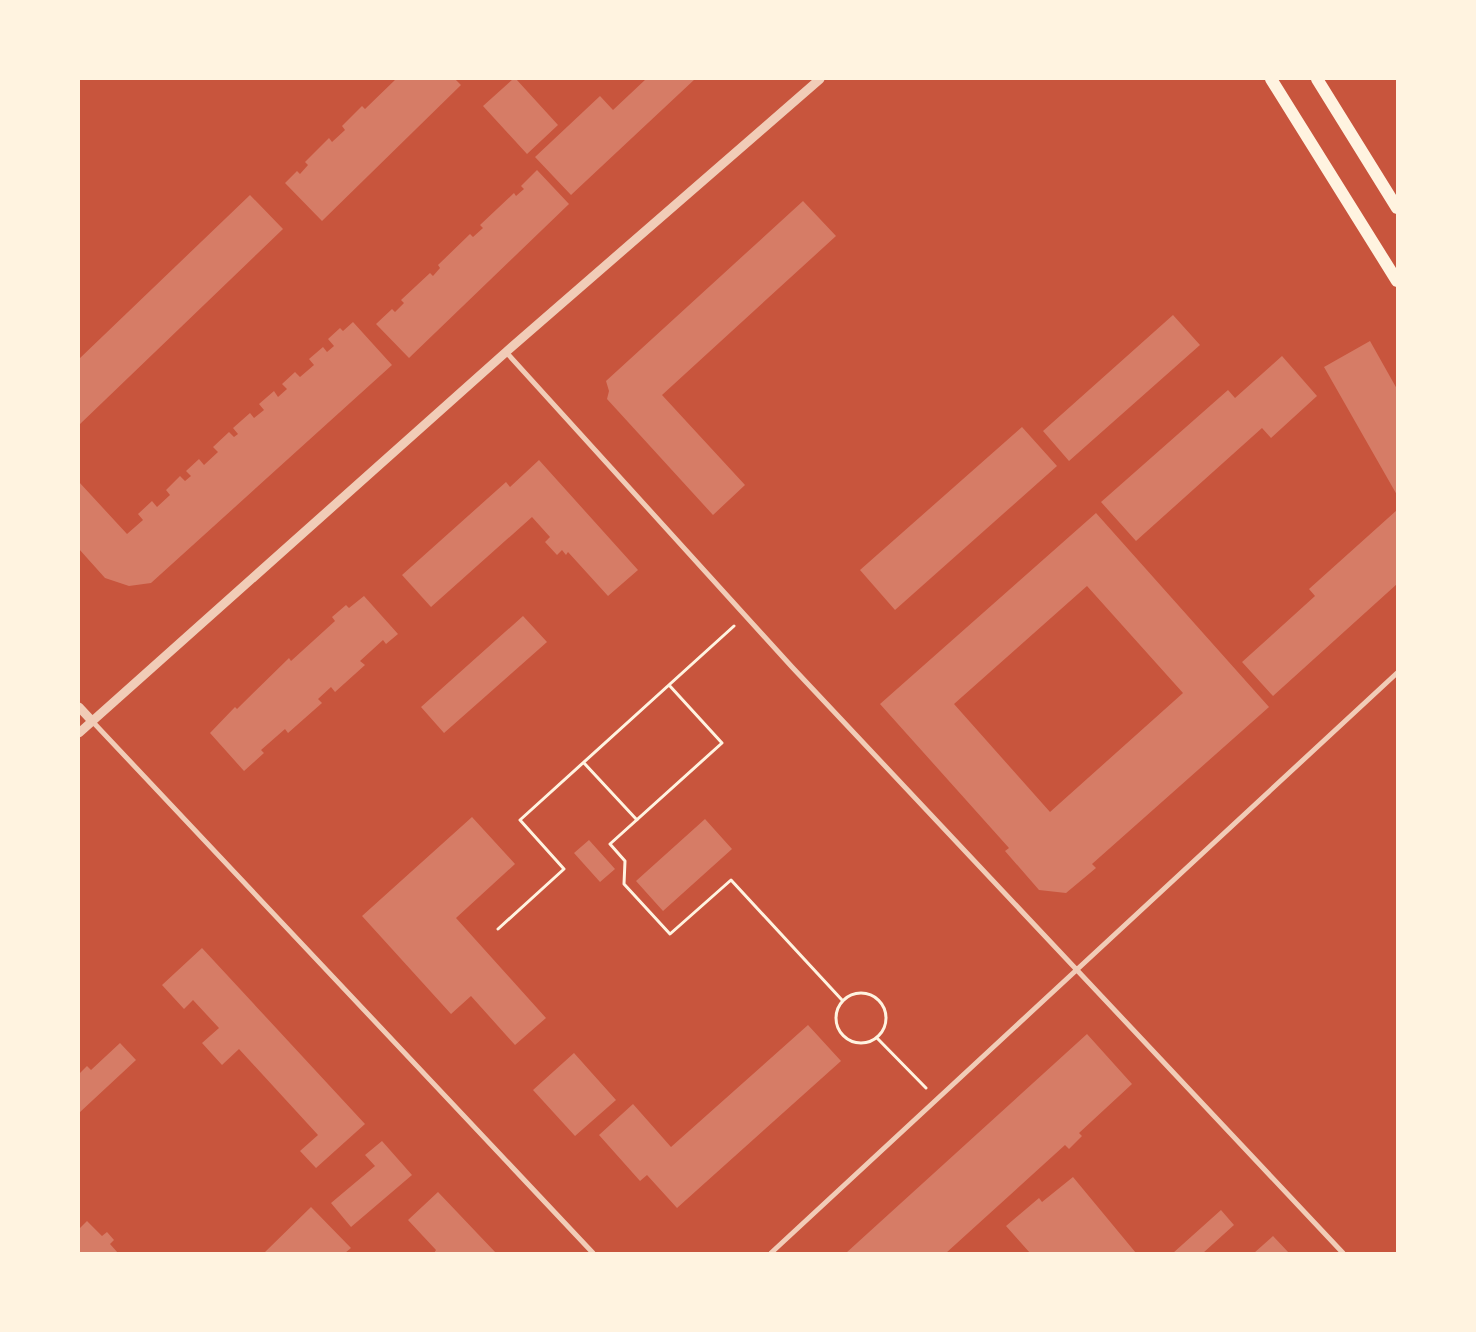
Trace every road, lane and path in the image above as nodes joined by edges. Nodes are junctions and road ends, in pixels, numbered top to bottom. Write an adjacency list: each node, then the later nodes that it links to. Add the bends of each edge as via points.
1 (820, 79): 6 (street)
2 (1271, 79): 5 (main road)
3 (1317, 79): 4 (main road)
4 (1397, 208)
5 (1397, 281)
6 (506, 352): 7 (street); 11 (street)
7 (745, 616): 9 (path); 16 (street)
8 (1397, 673): 16 (street)
9 (669, 685): 13 (path); 14 (path, via 722,743)
10 (79, 707): 11 (street)
11 (92, 721): 12 (street); 20 (street)
12 (79, 733)
13 (584, 763): 14 (path); 15 (path, via 520,820 564,868)
14 (636, 820): 17 (path, via 610,844 625,861 624,884 670,934 731,880)
15 (498, 929)
16 (1077, 970): 19 (street); 22 (street)
17 (842, 1000): 18 (path, via 835,1017 836,1027 842,1035 859,1043); 18 (path, via 849,995 866,993 880,1001 886,1023)
18 (877, 1038): 19 (path)
19 (937, 1099): 21 (street)
20 (593, 1253)
21 (771, 1253)
22 (1343, 1253)

